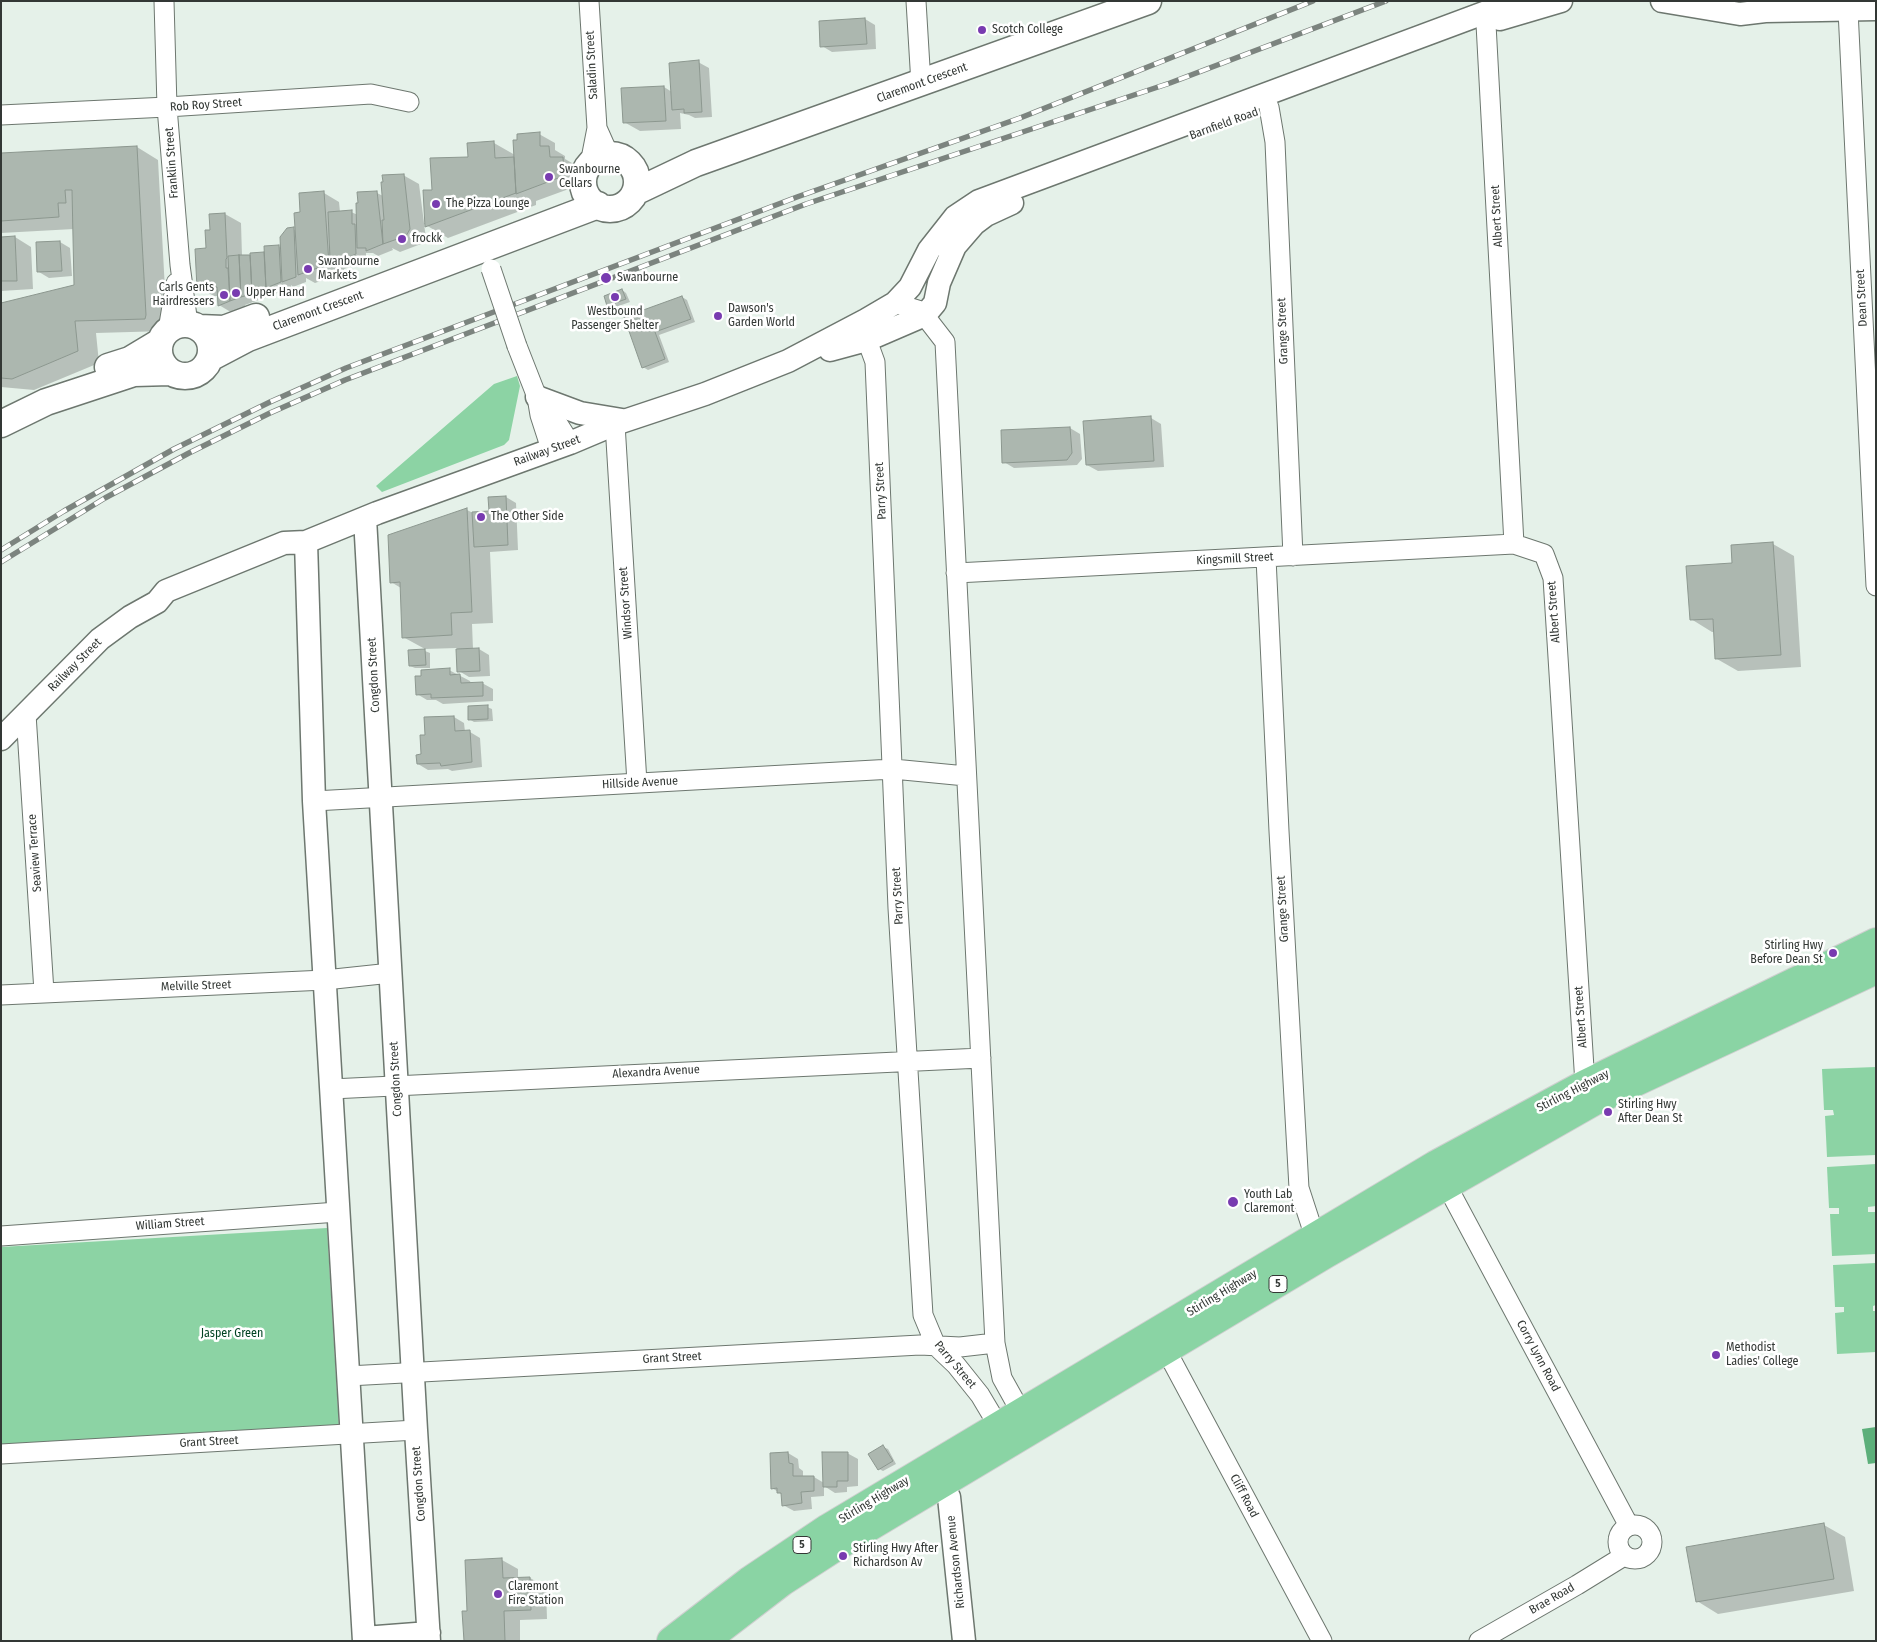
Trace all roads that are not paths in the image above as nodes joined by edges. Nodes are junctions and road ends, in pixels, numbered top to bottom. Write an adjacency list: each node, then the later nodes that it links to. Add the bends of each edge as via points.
1 (164, 1): 15 (street, Franklin Street)
2 (589, 1): 18 (street, Saladin Street)
3 (916, 1): 13 (street)
4 (1148, 1): 13 (main road, Claremont Crescent)
5 (1516, 1): 22 (street, Barnfield Road, via 979,201 955,217 929,250 910,288)
6 (1561, 1): 12 (street, Barnfield Road)
7 (1662, 1): 11 (street, via 1740,14)
8 (1737, 1): 11 (street)
9 (1876, 9): 10 (street)
10 (1848, 10): 11 (street); 38 (street, Dean Street)
11 (1765, 11)
12 (1486, 24): 16 (street, Barnfield Road); 35 (street, Albert Street)
13 (921, 84): 19 (main road, Claremont Crescent)
14 (409, 102): 15 (street, Rob Roy Street, via 372,94)
15 (167, 107): 17 (street, Rob Roy Street); 25 (street, Franklin Street, via 180,265)
16 (1269, 107): 23 (street, Barnfield Road, via 986,215 955,246); 36 (street, Grange Street, via 1275,142)
17 (1, 115)
18 (600, 160): 19 (main road, via 618,156 626,160 632,166); 20 (main road, via 584,177)
19 (636, 183): 20 (main road, Claremont Crescent, via 631,199 624,205 606,208)
20 (591, 198): 21 (main road, Claremont Crescent)
21 (485, 251): 25 (main road, Claremont Crescent, via 224,330); 26 (main road, Claremont Crescent, via 248,338); 28 (street, bridge)
22 (895, 303): 23 (street, via 922,311); 24 (street, Railway Street)
23 (930, 309): 24 (street, Railway Street, via 905,325); 39 (street, via 934,310 945,342)
24 (867, 330): 30 (street, Railway Street, via 705,394); 43 (street, Parry Street, via 875,362)
25 (179, 331): 26 (main road, via 206,334 212,349); 27 (main road, via 159,350 160,359); 29 (main road, via 130,360 39,387)
26 (210, 358): 27 (main road, via 207,365 195,374 178,376)
27 (170, 372): 31 (main road, via 134,372 46,402)
28 (537, 397): 30 (street); 32 (street, via 550,411)
29 (1, 404)
30 (619, 422): 32 (street, Railway Street); 45 (street, Windsor Street)
31 (1, 424)
32 (560, 446): 33 (street, Railway Street)
33 (365, 518): 34 (street, Railway Street); 46 (street, Congdon Street)
34 (306, 542): 41 (street, Railway Street, via 290,558 175,604 157,602 130,617 100,639); 47 (street)
35 (1514, 544): 36 (street, Kingsmill Street); 58 (street, Albert Street, via 1544,554 1553,578)
36 (1293, 556): 37 (street, Kingsmill Street)
37 (1266, 558): 39 (street, Kingsmill Street); 62 (street, Grange Street, via 1298,1188)
38 (1875, 566): 40 (street, Dean Street)
39 (956, 573): 44 (street)
40 (1876, 586)
41 (26, 714): 42 (street, Railway Street); 52 (street, Seaview Terrace)
42 (1, 738)
43 (893, 769): 44 (street, Hillside Avenue); 45 (street, Hillside Avenue); 55 (street, Parry Street)
44 (966, 776): 54 (street)
45 (637, 783): 46 (street, Hillside Avenue)
46 (381, 798): 47 (street, Hillside Avenue); 50 (street, Congdon Street)
47 (314, 801): 51 (street)
48 (1876, 942): 58 (highway, Stirling Highway / 5)
49 (1876, 970): 58 (highway, Stirling Highway / 5)
50 (390, 972): 51 (street, Melville Street); 56 (street, Congdon Street)
51 (325, 980): 52 (street, Melville Street); 57 (street)
52 (44, 992): 53 (street, Melville Street)
53 (1, 995)
54 (980, 1058): 55 (street, Alexandra Avenue); 63 (street)
55 (908, 1060): 56 (street, Alexandra Avenue); 64 (street, Parry Street, via 923,1316)
56 (397, 1085): 57 (street, Alexandra Avenue); 66 (street, Congdon Street)
57 (331, 1089): 60 (street)
58 (1590, 1093): 59 (highway, Stirling Highway / 5); 62 (highway, Stirling Highway / 5, via 1435,1165)
59 (1447, 1186): 62 (highway, Stirling Highway / 5); 73 (street, Corry Lynn Road)
60 (338, 1212): 61 (street, William Street); 67 (street)
61 (1, 1236)
62 (1321, 1246): 65 (highway, Stirling Highway / 5); 68 (highway, Stirling Highway / 5)
63 (995, 1343): 64 (street, Grant Street); 68 (street)
64 (936, 1346): 66 (street, Grant Street); 68 (street, Parry Street)
65 (1165, 1352): 68 (highway, Stirling Highway / 5); 80 (street, Cliff Road)
66 (413, 1372): 67 (street, Grant Street); 69 (street, Congdon Street)
67 (348, 1376): 70 (street)
68 (1015, 1428): 72 (highway, Stirling Highway / 5); 77 (highway, Stirling Highway / 5, via 828,1528 786,1555)
69 (416, 1430): 70 (street, Grant Street); 75 (street, Congdon Street)
70 (352, 1434): 71 (street, Grant Street); 76 (street)
71 (1, 1454)
72 (942, 1485): 78 (highway, Stirling Highway / 5, via 810,1563); 79 (street, Richardson Avenue, via 949,1497)
73 (1629, 1526): 74 (street, via 1618,1538 1619,1550); 74 (street, Brae Road, via 1642,1526 1648,1530 1652,1544 1645,1556 1638,1559)
74 (1624, 1556): 81 (street, Brae Road)
75 (429, 1637): 76 (street)
76 (364, 1640)
77 (671, 1641)
78 (705, 1641)
79 (964, 1641)
80 (1322, 1641)
81 (1479, 1641)

